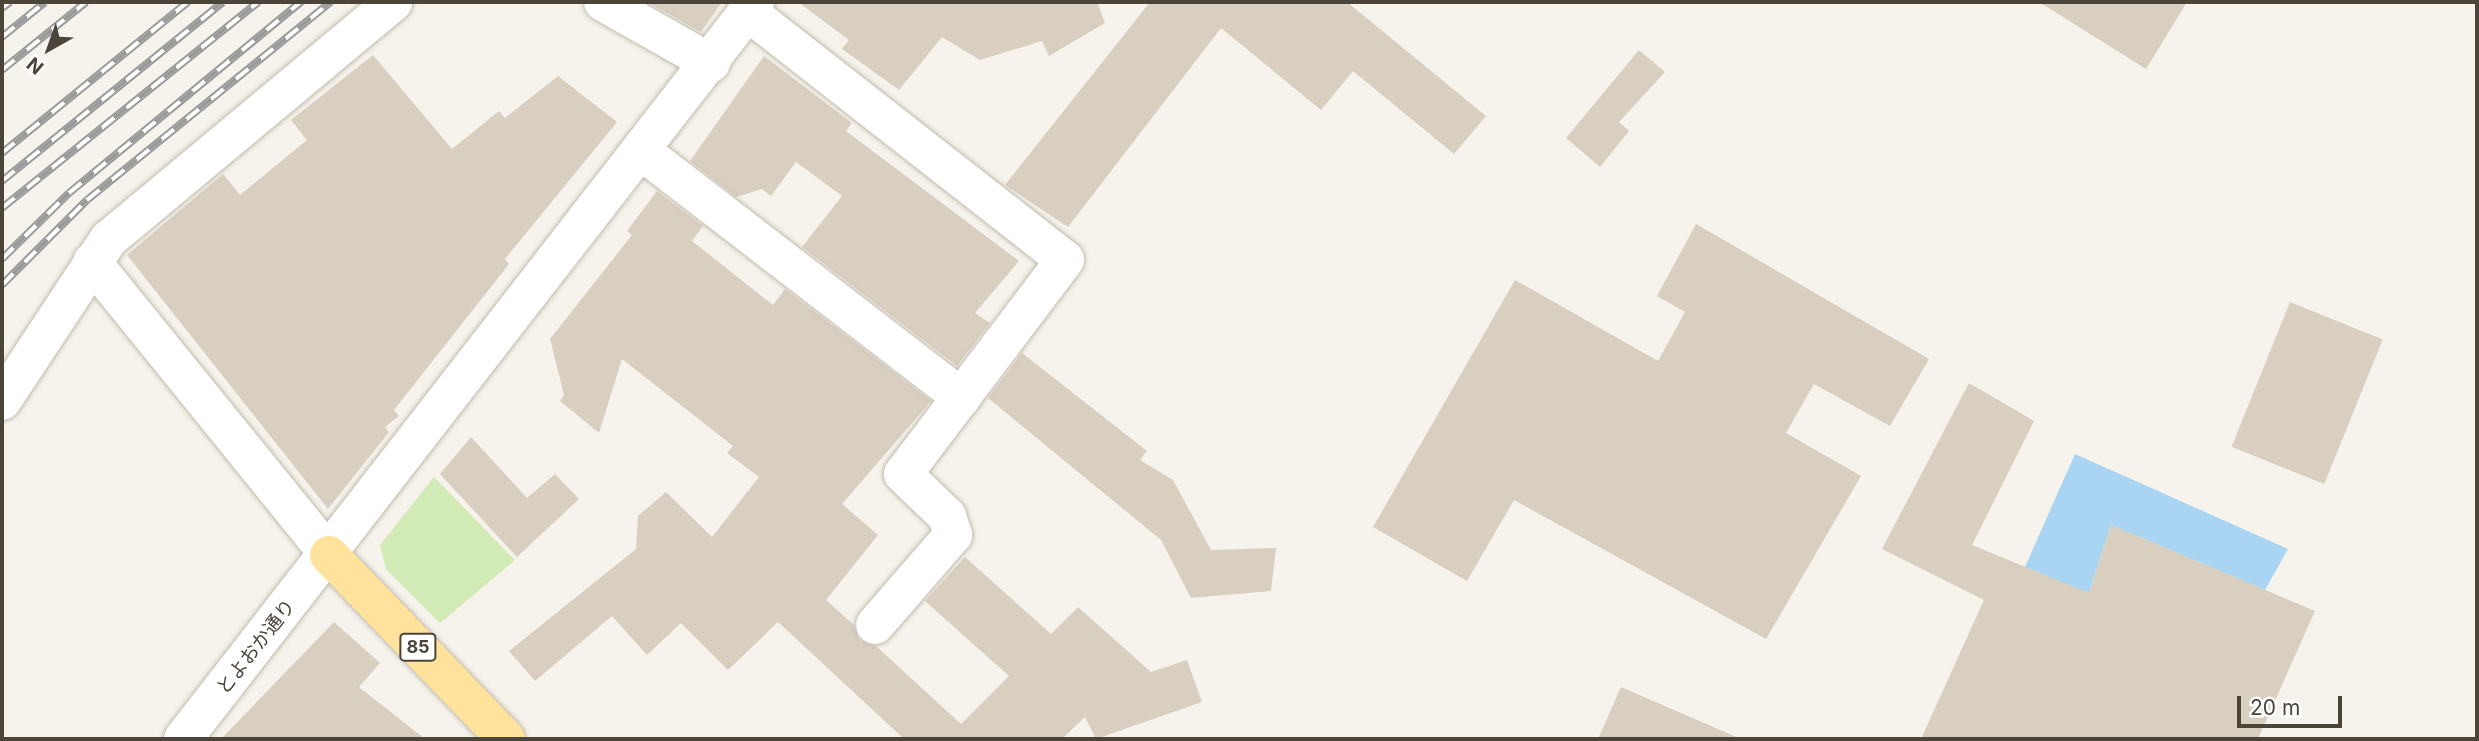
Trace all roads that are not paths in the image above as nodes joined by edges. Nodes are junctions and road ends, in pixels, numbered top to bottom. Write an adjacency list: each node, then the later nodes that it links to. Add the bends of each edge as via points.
1 (393, 2): 6 (street, via 109,239)
2 (603, 2): 4 (street)
3 (751, 7): 4 (street, とよおか通り); 7 (street, via 1065,260)
4 (711, 62): 5 (street, とよおか通り)
5 (644, 153): 7 (street); 9 (street, とよおか通り)
6 (92, 262): 8 (street); 9 (street)
7 (962, 398): 10 (street, via 903,474 954,525 949,545)
8 (2, 401)
9 (329, 555): 11 (street, とよおか通り); 12 (main road, 85)
10 (875, 625)
11 (183, 739)
12 (506, 739)

